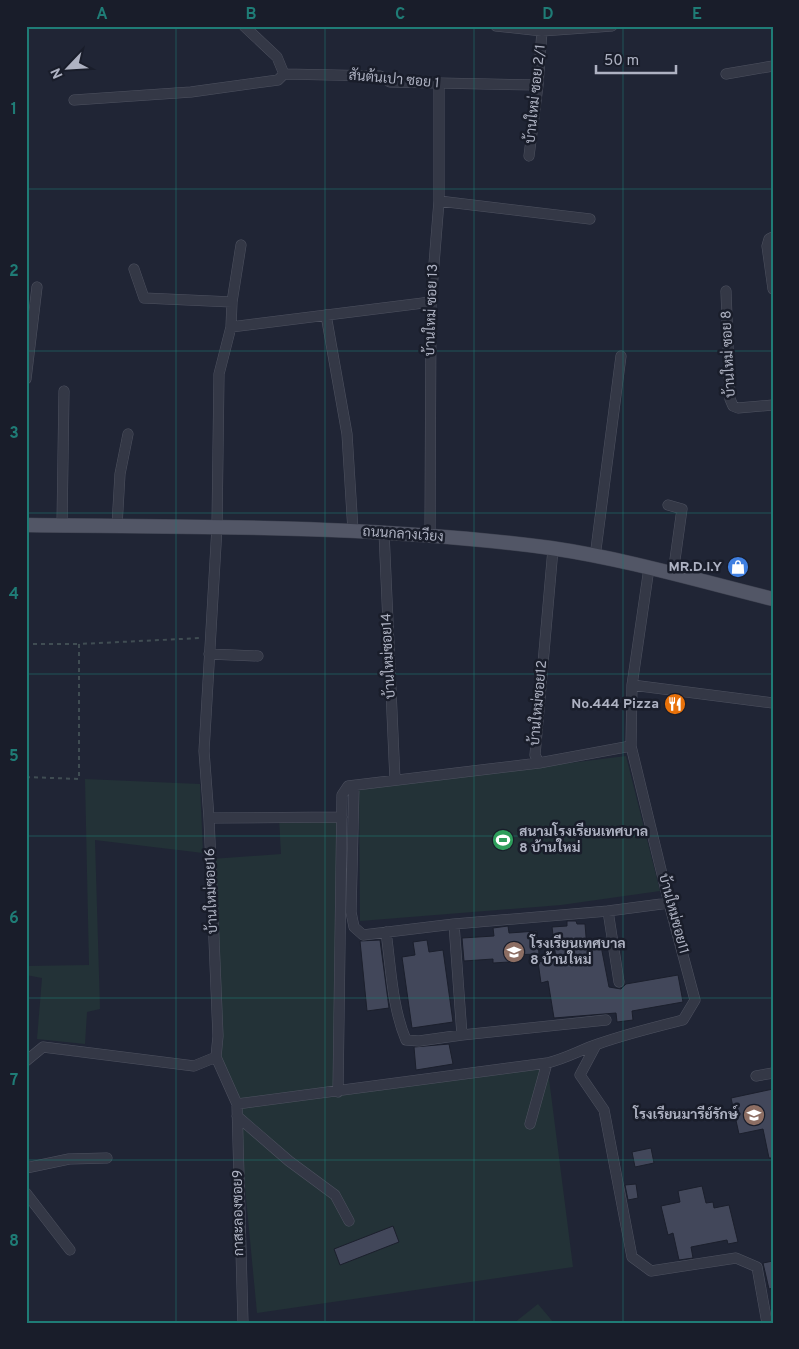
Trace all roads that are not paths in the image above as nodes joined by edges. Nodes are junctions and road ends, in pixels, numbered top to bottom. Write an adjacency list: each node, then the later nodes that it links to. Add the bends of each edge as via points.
1 (244, 26): 6 (street, via 277,57)
2 (496, 26): 4 (street)
3 (612, 26): 4 (street)
4 (542, 32): 9 (street, บ้านใหม่ ซอย 2/1)
5 (773, 66): 7 (street)
6 (284, 74): 8 (street, สันต้นเปา ซอย 1, via 380,76 390,82); 10 (street, via 278,80 191,92)
7 (726, 74)
8 (439, 84): 9 (street, สันต้นเปา ซอย 1); 12 (street, บ้านใหม่ ซอย 13)
9 (538, 85): 11 (street, บ้านใหม่ ซอย 2/1)
10 (74, 100)
11 (529, 156)
12 (439, 201): 13 (street); 21 (street, บ้านใหม่ ซอย 13)
13 (590, 219)
14 (773, 237): 18 (street, via 767,246)
15 (241, 245): 20 (street, บ้านใหม่ซอย16)
16 (134, 269): 20 (street, via 144,298)
17 (37, 287): 25 (street)
18 (773, 289)
19 (726, 291): 27 (street, บ้านใหม่ ซอย 8, via 732,406)
20 (232, 302): 23 (street, บ้านใหม่ซอย16)
21 (431, 302): 22 (street); 36 (street, บ้านใหม่ ซอย 13)
22 (326, 315): 23 (street); 34 (street, via 348,434)
23 (231, 327): 33 (street, บ้านใหม่ซอย16, via 219,374)
24 (621, 356): 38 (street)
25 (26, 379)
26 (64, 390): 31 (street)
27 (773, 405)
28 (128, 434): 32 (street, via 121,467)
29 (668, 505): 40 (street, via 682,509)
30 (26, 525): 31 (main road, ถนนกลางเวียง)
31 (62, 526): 32 (main road, ถนนกลางเวียง)
32 (117, 526): 33 (main road, ถนนกลางเวียง)
33 (217, 528): 34 (main road, ถนนกลางเวียง); 42 (street, บ้านใหม่ซอย16)
34 (353, 532): 35 (main road, ถนนกลางเวียง)
35 (384, 532): 36 (main road, ถนนกลางเวียง); 48 (street, บ้านใหม่ซอย14)
36 (430, 536): 37 (main road, ถนนกลางเวียง)
37 (553, 548): 38 (main road, ถนนกลางเวียง); 47 (street, บ้านใหม่ซอย12, via 535,755)
38 (595, 557): 39 (main road, ถนนกลางเวียง)
39 (649, 568): 40 (main road, ถนนกลางเวียง); 44 (street, บ้านใหม่ซอย11)
40 (672, 574): 41 (main road, ถนนกลางเวียง)
41 (773, 599)
42 (208, 654): 43 (street); 51 (street, บ้านใหม่ซอย16, via 204,752)
43 (258, 656)
44 (632, 684): 45 (street); 46 (street, บ้านใหม่ซอย11)
45 (773, 704)
46 (632, 746): 47 (street, บ้านใหม่ซอย12); 52 (street, บ้านใหม่ซอย11)
47 (539, 763): 48 (street)
48 (395, 780): 49 (street)
49 (354, 786): 50 (street, via 348,786 342,795); 55 (street, via 350,912 354,926 363,935)
50 (342, 817): 51 (street); 65 (street)
51 (209, 818): 60 (street, บ้านใหม่ซอย16, via 218,1036)
52 (669, 903): 53 (street); 59 (street, บ้านใหม่ซอย11, via 695,1000 683,1020)
53 (608, 911): 54 (street); 56 (street)
54 (454, 924): 55 (street); 58 (street)
55 (386, 932): 58 (street, via 398,1015 406,1040)
56 (619, 982)
57 (606, 1020): 58 (street)
58 (462, 1035)
59 (596, 1045): 62 (street, บ้านใหม่ซอย11); 75 (street, via 580,1075 604,1110 632,1257 651,1271 736,1258 757,1267)
60 (216, 1057): 61 (street, via 194,1066 43,1047); 66 (street, กาสะลองซอย9)
61 (26, 1061)
62 (547, 1063): 65 (street, บ้านใหม่ซอย11); 68 (street)
63 (773, 1073): 64 (street)
64 (756, 1076)
65 (338, 1092): 66 (street, บ้านใหม่ซอย11)
66 (237, 1104): 67 (street, กาสะลองซอย9)
67 (238, 1116): 72 (street, via 335,1195); 74 (street, กาสะลองซอย9)
68 (530, 1124)
69 (107, 1158): 70 (street, via 69,1159)
70 (26, 1168)
71 (26, 1193): 73 (street)
72 (349, 1221)
73 (70, 1250)
74 (243, 1323)
75 (766, 1323)

